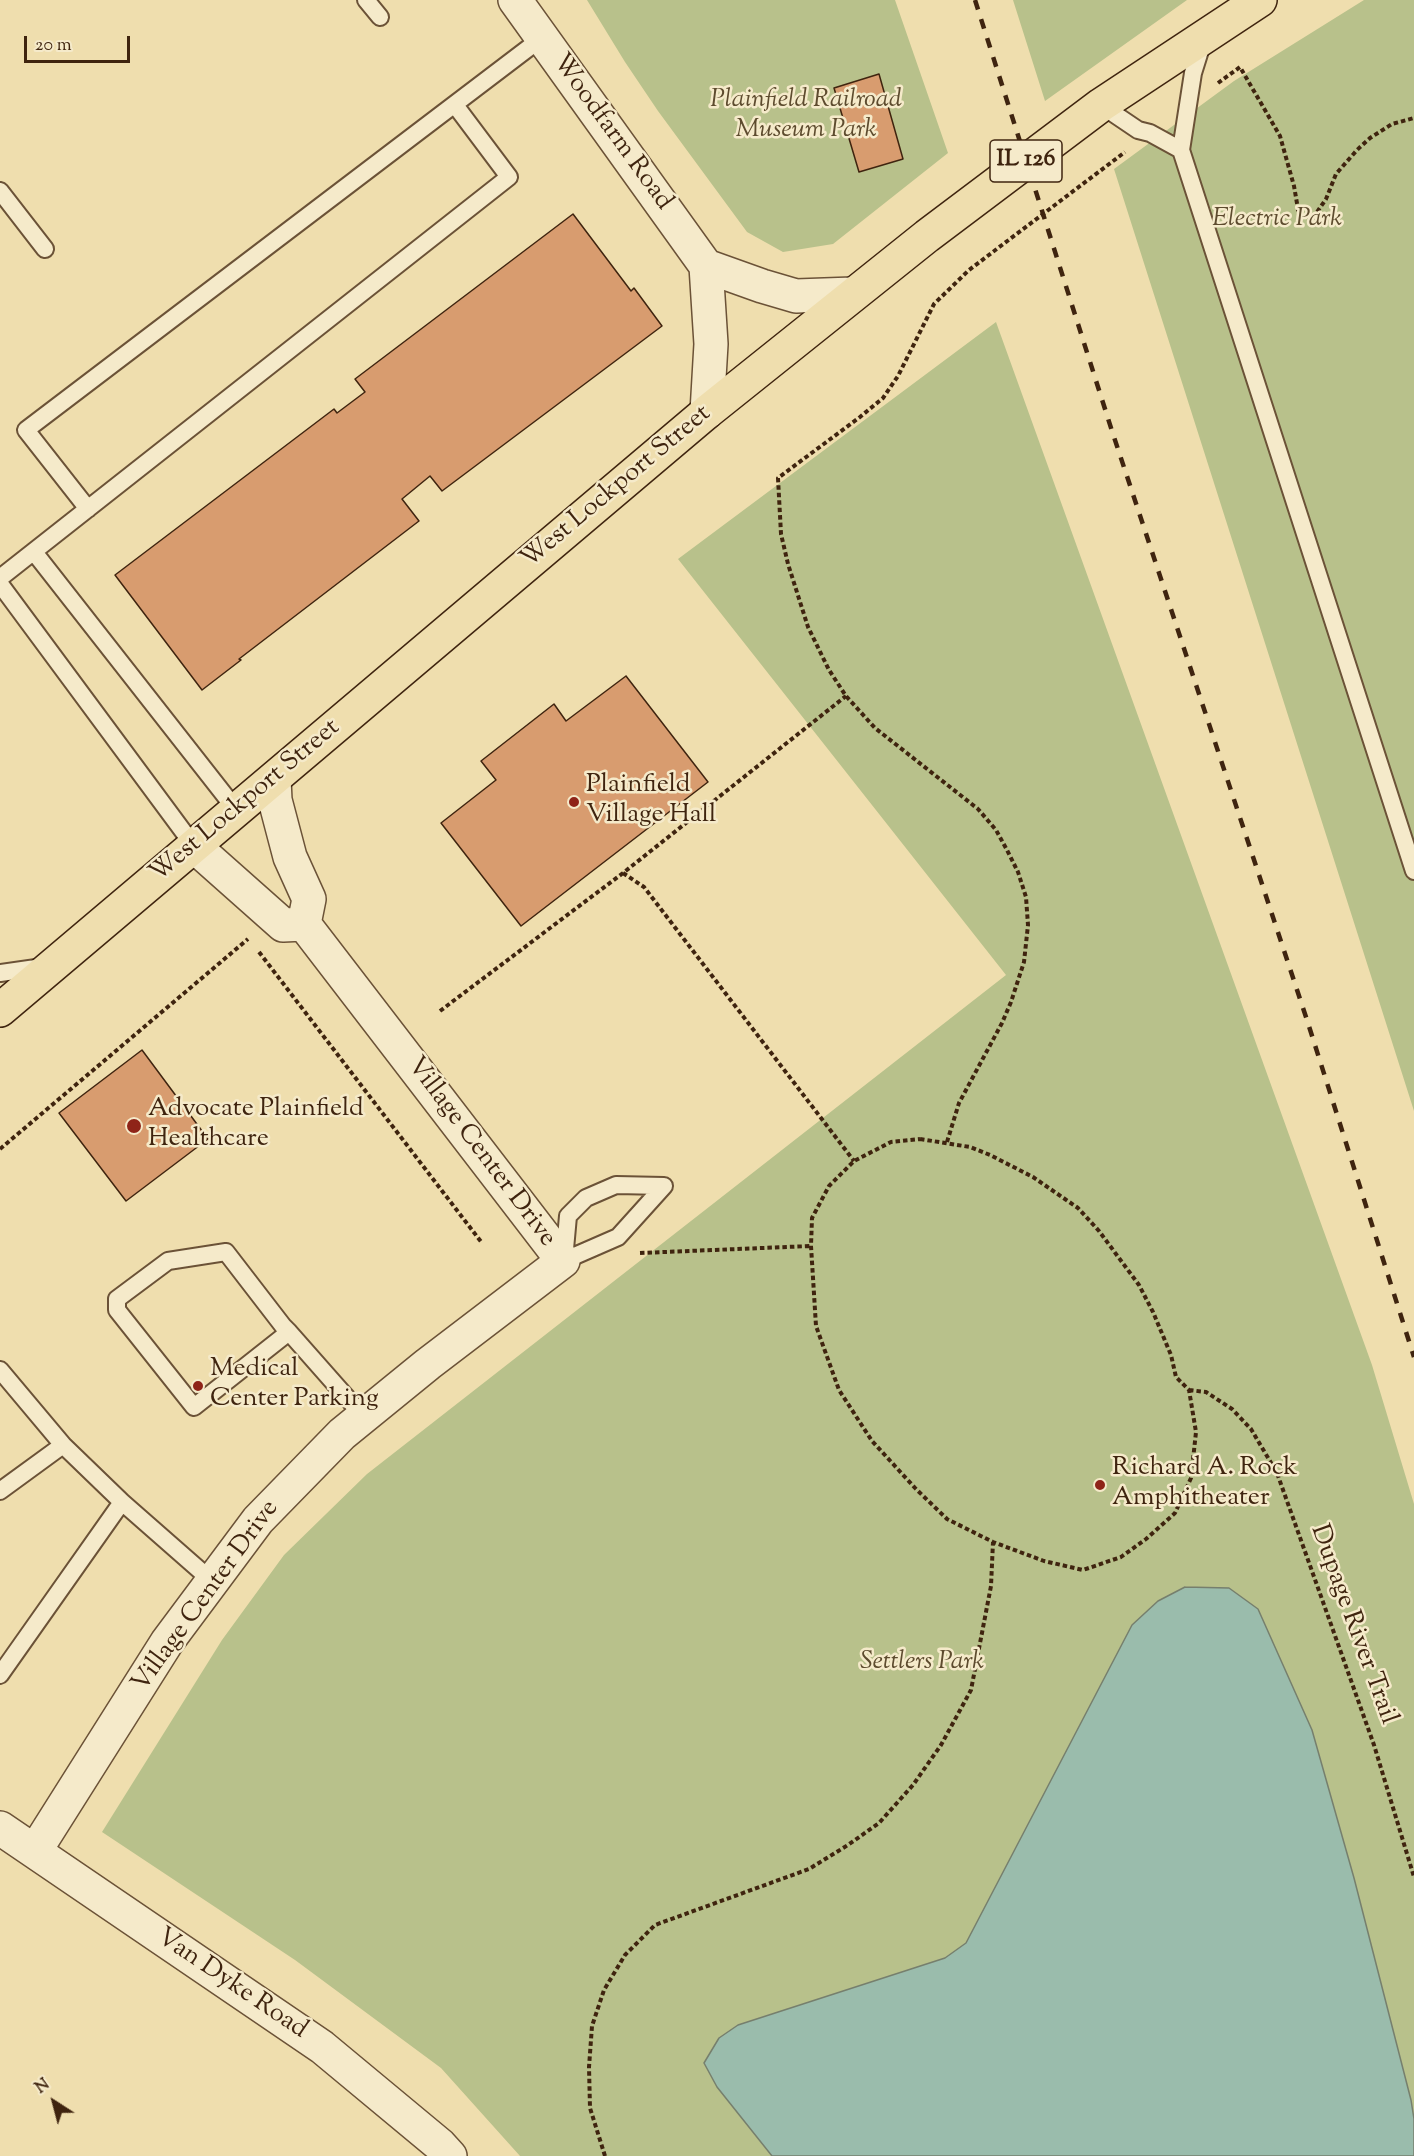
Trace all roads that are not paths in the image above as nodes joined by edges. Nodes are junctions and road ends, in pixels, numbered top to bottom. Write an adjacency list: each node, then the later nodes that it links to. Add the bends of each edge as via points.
1 (366, 0): 4 (lane)
2 (515, 0): 5 (street, Woodfarm Road)
3 (1260, 0): 6 (main road, West Lockport Street)
4 (380, 17)
5 (543, 37): 7 (lane); 12 (street, Woodfarm Road)
6 (1204, 37): 8 (main road, West Lockport Street / IL 126); 9 (lane, via 1193,73)
7 (455, 105): 15 (lane, via 509,177); 15 (lane, via 26,429)
8 (1101, 105): 9 (lane, via 1138,130); 13 (main road, West Lockport Street / IL 126)
9 (1181, 150): 22 (lane)
10 (0, 191): 11 (lane)
11 (45, 249)
12 (706, 266): 13 (street, via 796,296); 14 (street, via 711,344)
13 (854, 294): 14 (main road, West Lockport Street)
14 (707, 412): 19 (main road, West Lockport Street)
15 (88, 509): 16 (lane)
16 (34, 552): 17 (lane); 20 (lane)
17 (0, 578)
18 (0, 584): 21 (lane)
19 (274, 779): 20 (main road, West Lockport Street); 23 (street, via 275,800 290,857 309,898)
20 (237, 811): 21 (main road, West Lockport Street)
21 (194, 846): 23 (street, via 283,925); 24 (main road, West Lockport Street)
22 (1414, 871)
23 (304, 924): 27 (street, Village Center Drive)
24 (52, 965): 25 (lane); 26 (main road, West Lockport Street)
25 (0, 973)
26 (0, 1010)
27 (563, 1261): 27 (lane, via 618,1237 664,1186 616,1185 586,1198 568,1216); 30 (street, Village Center Drive)
28 (289, 1332): 28 (lane, via 226,1252 168,1261 117,1299 117,1310 194,1407); 30 (lane)
29 (0, 1370): 31 (lane)
30 (364, 1417): 34 (street, Village Center Drive, via 342,1434 258,1520)
31 (63, 1445): 32 (lane); 33 (lane)
32 (0, 1491)
33 (122, 1502): 34 (lane); 35 (lane)
34 (213, 1581): 37 (street, Village Center Drive, via 167,1642)
35 (0, 1675)
36 (0, 1828): 37 (street, Van Dyke Road)
37 (36, 1851): 38 (street, Van Dyke Road, via 322,2047)
38 (450, 2156)

